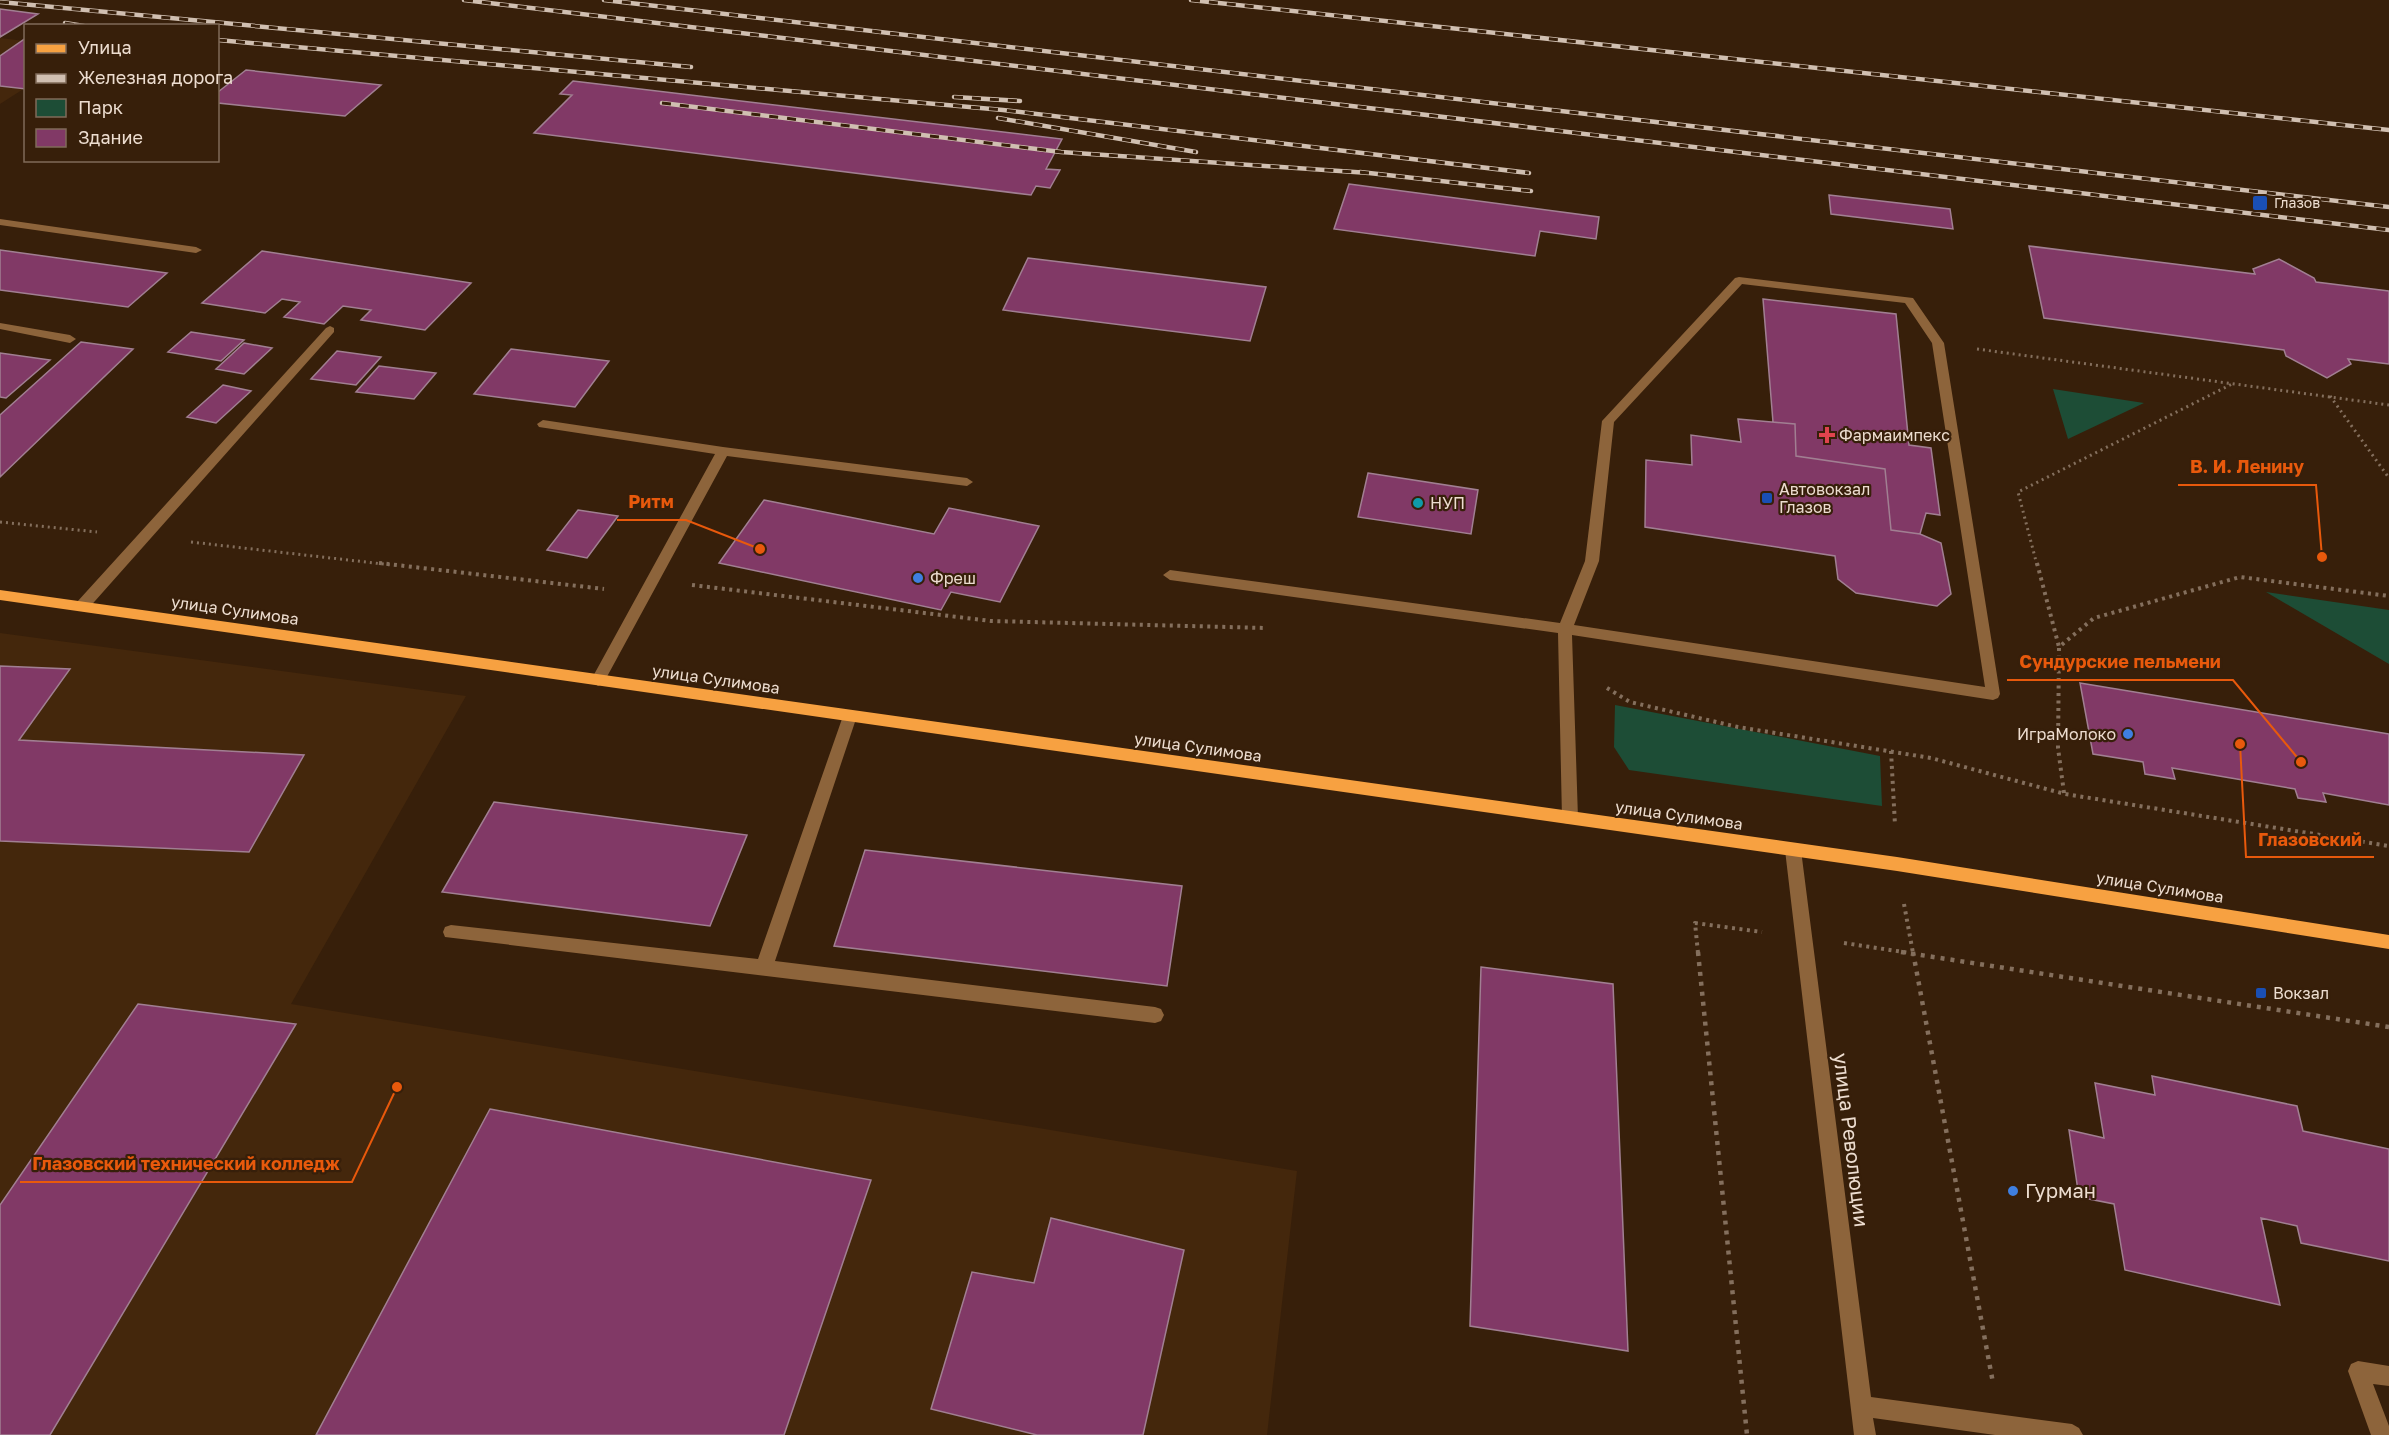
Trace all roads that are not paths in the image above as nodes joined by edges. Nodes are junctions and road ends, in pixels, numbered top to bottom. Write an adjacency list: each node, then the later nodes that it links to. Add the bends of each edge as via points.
1 (0, 222): 2 (street)
2 (195, 250)
3 (0, 327): 5 (street)
4 (330, 330): 11 (street)
5 (70, 339)
6 (543, 424): 7 (street)
7 (723, 451): 8 (street); 13 (street)
8 (967, 482)
9 (1170, 575): 12 (street)
10 (0, 595): 11 (main road, улица Сулимова)
11 (82, 606): 13 (main road, улица Сулимова)
12 (1565, 629): 12 (street, via 1994,694 1938,344 1909,300 1738,280 1608,421 1592,561); 15 (street)
13 (598, 680): 14 (main road, улица Сулимова)
14 (850, 716): 15 (main road, улица Сулимова); 19 (street)
15 (1570, 818): 16 (main road, улица Сулимова)
16 (1793, 850): 18 (main road, улица Сулимова); 22 (street, улица Революции)
17 (451, 932): 19 (street)
18 (2389, 942)
19 (764, 967): 20 (street)
20 (1155, 1015)
21 (2389, 1376): 25 (street, via 2358,1371)
22 (1861, 1406): 23 (street, улица Революции); 24 (street)
23 (1865, 1435)
24 (2073, 1435)
25 (2382, 1435)

